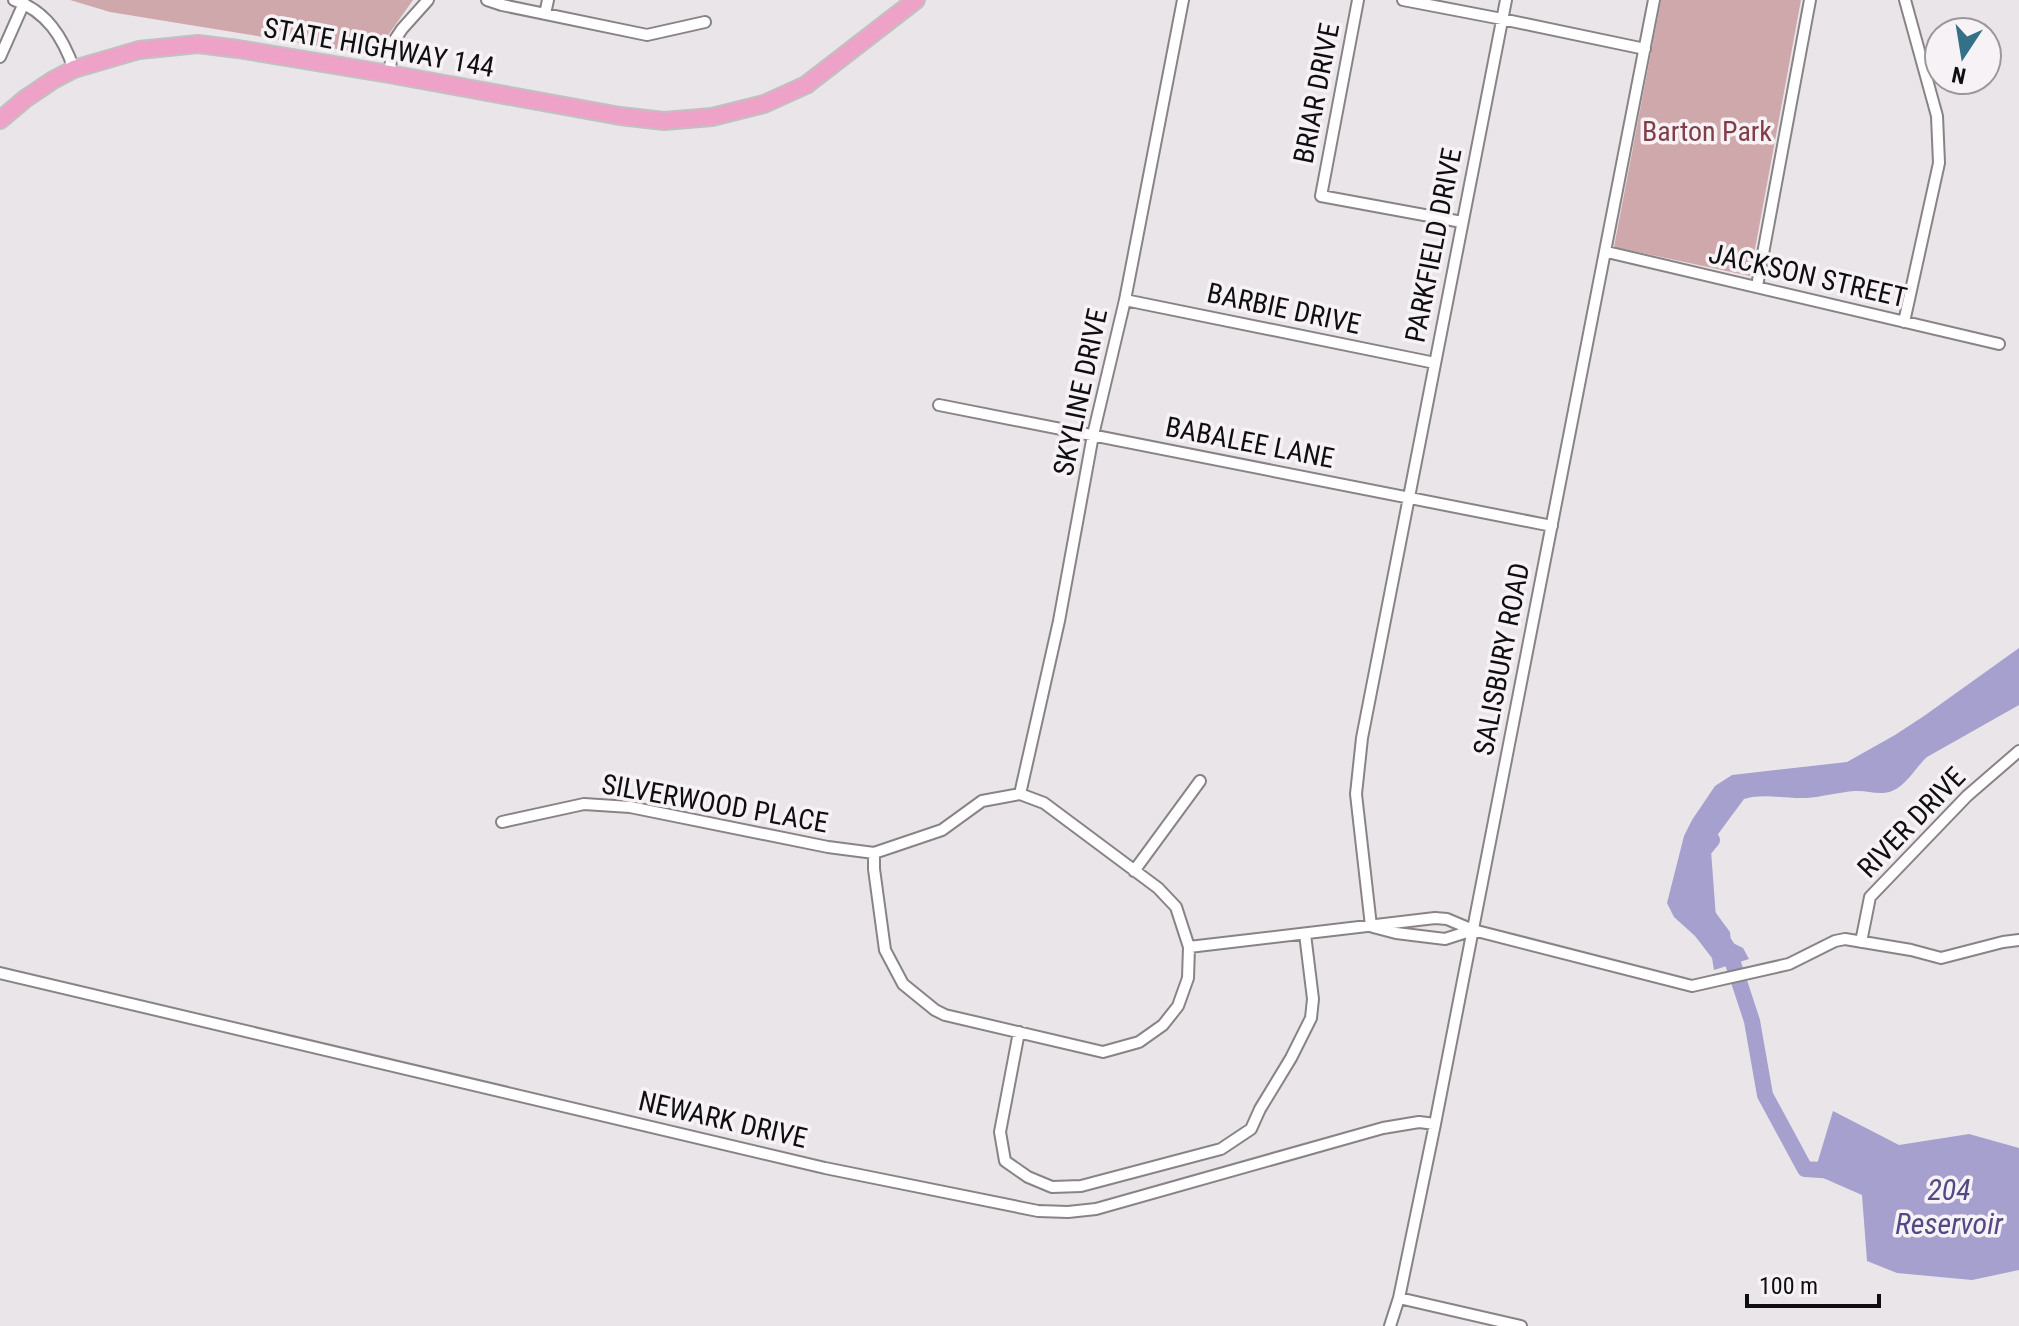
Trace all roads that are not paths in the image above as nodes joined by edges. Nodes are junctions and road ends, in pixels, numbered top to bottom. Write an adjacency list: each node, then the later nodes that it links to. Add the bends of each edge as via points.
1 (428, 0): 19 (street, via 394,41)
2 (487, 0): 13 (street)
3 (548, 0): 13 (street)
4 (916, 0): 19 (main road, STATE HIGHWAY 144, via 806,85 764,104 712,117 664,121 620,116)
5 (1183, 0): 24 (street, SKYLINE DRIVE)
6 (1358, 0): 21 (street, BRIAR DRIVE, via 1321,196)
7 (1403, 0): 14 (street)
8 (1506, 0): 14 (street, PARKFIELD DRIVE)
9 (1654, 0): 16 (street, SALISBURY ROAD)
10 (1810, 0): 23 (street)
11 (1905, 0): 25 (street, via 1937,116 1939,163)
12 (19, 2): 17 (street); 18 (street, via 43,16 62,39)
13 (545, 14): 15 (street, via 647,35)
14 (1502, 19): 16 (street); 21 (street, PARKFIELD DRIVE)
15 (705, 22)
16 (1645, 49): 22 (street, SALISBURY ROAD)
17 (0, 57)
18 (74, 69): 19 (main road, STATE HIGHWAY 144, via 139,50 198,44); 20 (main road, STATE HIGHWAY 144)
19 (389, 74)
20 (0, 120)
21 (1462, 222): 27 (street, PARKFIELD DRIVE)
22 (1607, 252): 23 (street, JACKSON STREET); 31 (street, SALISBURY ROAD)
23 (1757, 286): 25 (street, JACKSON STREET)
24 (1125, 300): 27 (street, BARBIE DRIVE); 29 (street, SKYLINE DRIVE)
25 (1904, 322): 26 (street, JACKSON STREET)
26 (1999, 344)
27 (1435, 363): 30 (street, PARKFIELD DRIVE)
28 (939, 405): 29 (street, BABALEE LANE)
29 (1093, 435): 30 (street, BABALEE LANE); 34 (street, SKYLINE DRIVE)
30 (1408, 499): 31 (street, BABALEE LANE); 38 (street, PARKFIELD DRIVE, via 1356,794)
31 (1552, 526): 39 (street, SALISBURY ROAD)
32 (2019, 751): 42 (street, RIVER DRIVE, via 1967,796 1870,897)
33 (1200, 781): 37 (street)
34 (1020, 794): 36 (street, via 982,801 942,830); 37 (street, via 1044,803)
35 (502, 822): 36 (street, SILVERWOOD PLACE, via 584,804 630,807)
36 (874, 853): 45 (street, via 885,950 903,984 945,1015)
37 (1134, 871): 43 (street, via 1176,907)
38 (1371, 926): 39 (street, via 1445,939); 39 (street, via 1435,918); 40 (street)
39 (1473, 930): 42 (street, via 1692,986 1789,964 1835,941); 46 (street, SALISBURY ROAD)
40 (1305, 934): 43 (street); 45 (street, via 1311,1018 1251,1129 1221,1149 1081,1186 1052,1187 1028,1177 1005,1161 1000,1132)
41 (2019, 940): 42 (street, via 1941,958)
42 (1861, 942)
43 (1189, 947): 45 (street, via 1188,978 1178,1006 1139,1042 1103,1052)
44 (0, 973): 46 (street, NEWARK DRIVE, via 825,1168 1038,1211 1096,1209 1383,1128)
45 (1019, 1032)
46 (1435, 1124): 47 (street, SALISBURY ROAD)
47 (1399, 1298): 48 (street, SALISBURY ROAD); 49 (street)
48 (1390, 1326)
49 (1521, 1326)

